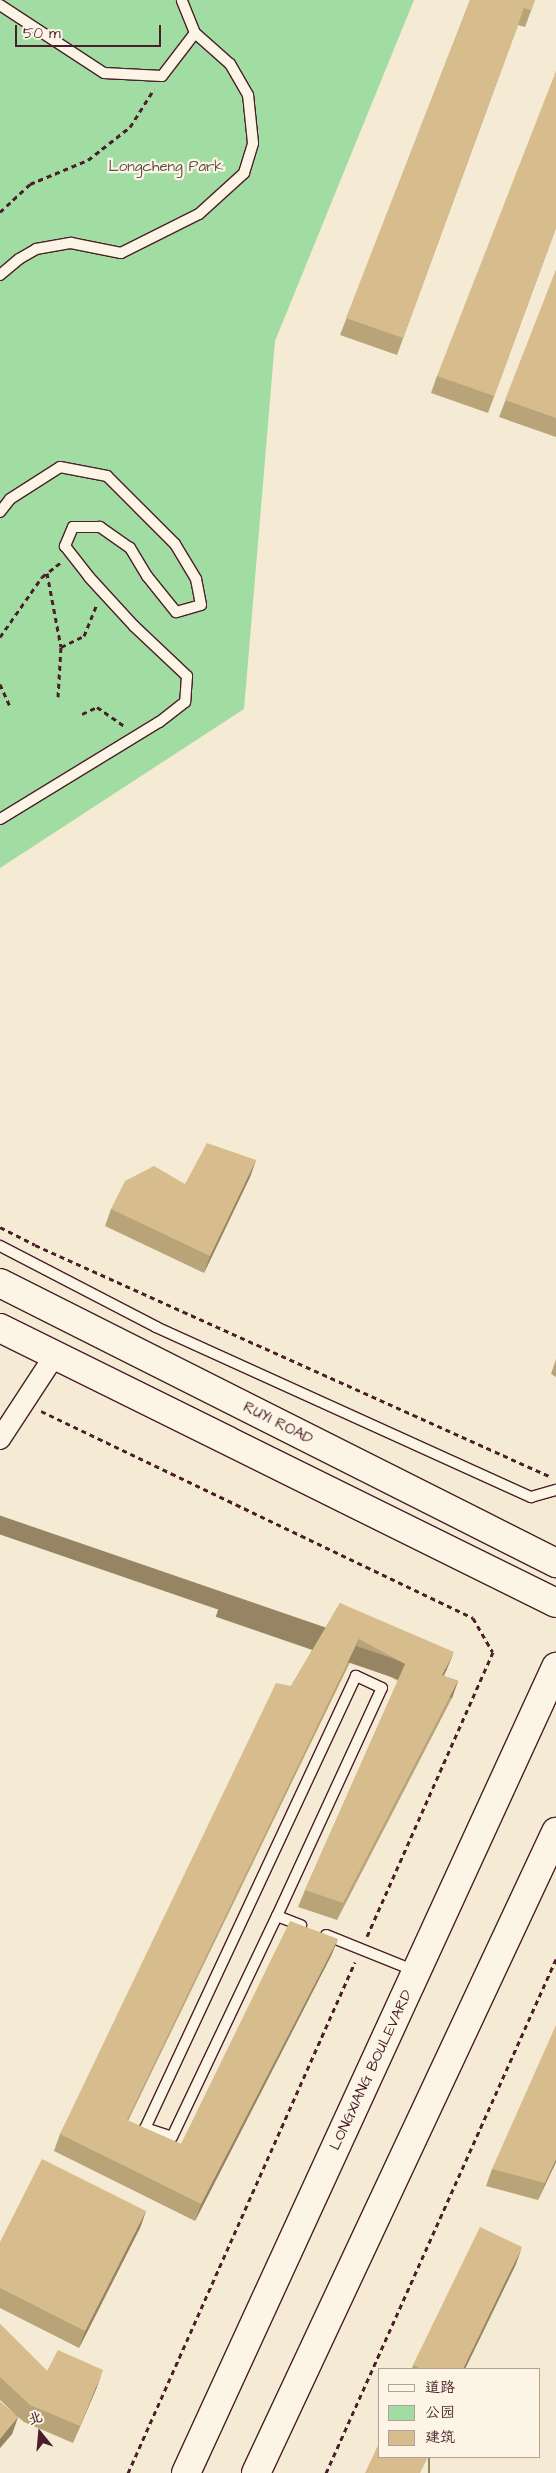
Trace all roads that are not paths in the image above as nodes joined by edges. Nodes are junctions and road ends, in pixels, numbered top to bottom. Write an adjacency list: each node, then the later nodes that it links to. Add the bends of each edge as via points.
1 (182, 0): 3 (lane)
2 (0, 5): 3 (lane, via 104,73 162,76)
3 (196, 33): 4 (lane, via 230,64 248,96 253,143 244,173 199,214 121,253 70,243 36,249)
4 (0, 275)
5 (0, 512): 6 (lane, via 10,499 60,467 107,476 175,544 196,579 201,605 176,612 147,576 130,548 100,527 73,527 65,546 134,626 187,676 185,702 138,735)
6 (0, 819)
7 (0, 1246): 12 (lane, via 156,1326 531,1497)
8 (0, 1283): 13 (main road, RUYI ROAD)
9 (0, 1328): 10 (main road)
10 (55, 1355): 11 (street); 14 (main road)
11 (0, 1439)
12 (556, 1490)
13 (556, 1563)
14 (556, 1603)
15 (556, 1667): 18 (main road, LONGXIANG BOULEVARD)
16 (556, 1832): 20 (main road)
17 (278, 1916): 17 (lane, via 172,2137 145,2128 356,1676 382,1688); 18 (lane)
18 (416, 1971): 19 (main road, LONGXIANG BOULEVARD)
19 (186, 2473)
20 (256, 2473)

